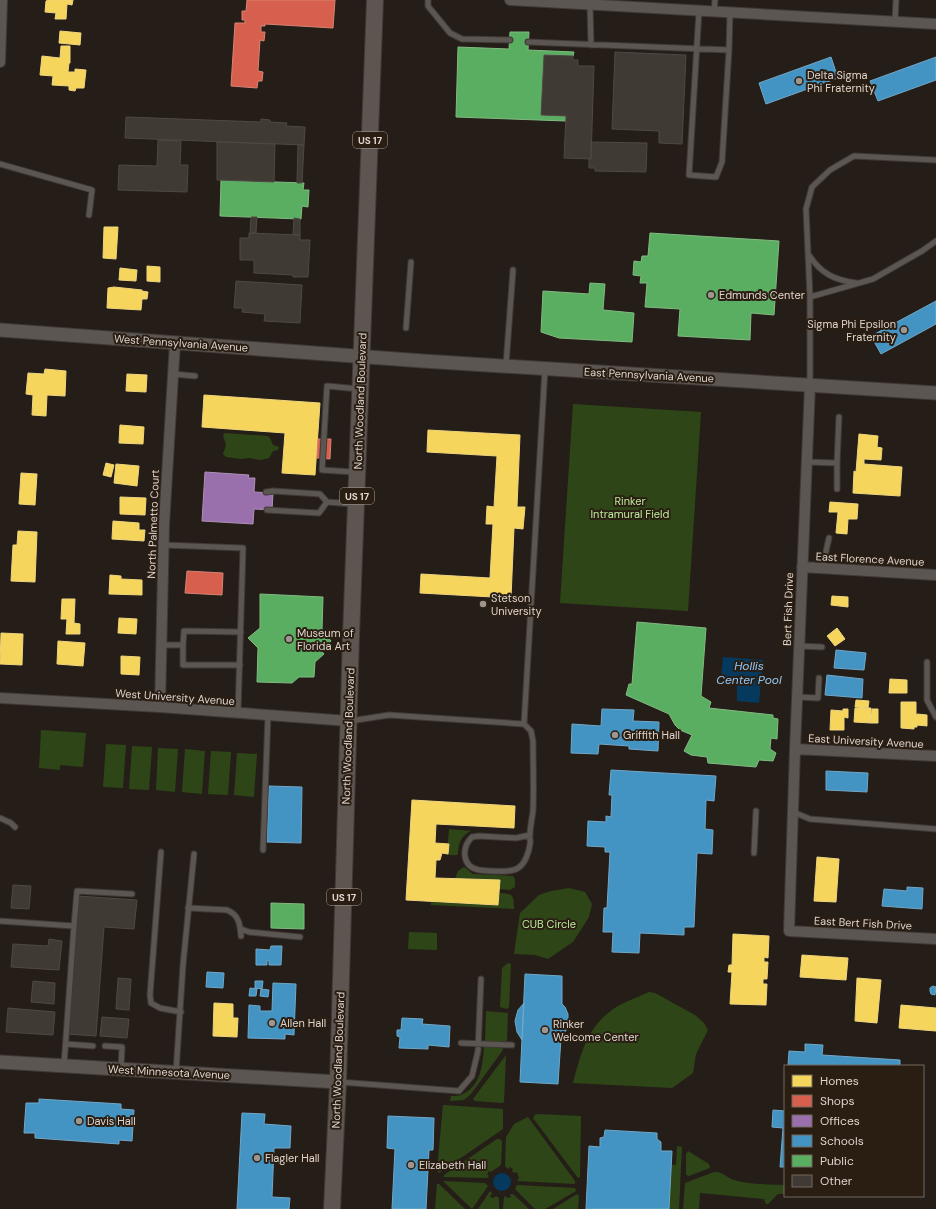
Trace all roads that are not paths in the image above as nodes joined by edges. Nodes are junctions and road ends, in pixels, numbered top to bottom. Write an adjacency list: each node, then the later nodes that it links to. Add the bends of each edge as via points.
1 (2, 0): 19 (street)
2 (375, 0): 32 (main road, North Woodland Boulevard / US 17)
3 (428, 0): 14 (lane, via 428,6 450,32 462,38)
4 (510, 0): 7 (street)
5 (715, 0): 10 (lane)
6 (896, 0): 12 (lane)
7 (564, 2): 8 (street)
8 (590, 5): 9 (street); 16 (lane)
9 (699, 11): 10 (street); 17 (lane)
10 (714, 12): 11 (street)
11 (730, 12): 12 (street); 18 (lane)
12 (895, 22): 13 (street)
13 (936, 24)
14 (510, 40)
15 (528, 42): 16 (lane)
16 (591, 45): 17 (lane)
17 (697, 49): 18 (lane); 18 (lane, via 690,176 716,176 722,162)
18 (729, 50)
19 (0, 62)
20 (936, 160): 24 (lane, via 854,156 830,170 812,187 806,209)
21 (0, 164): 22 (lane, via 92,190)
22 (89, 215)
23 (936, 241): 27 (lane, via 873,279)
24 (808, 254): 27 (lane, via 819,268 834,278); 28 (lane)
25 (411, 262): 29 (lane)
26 (513, 270): 33 (lane)
27 (858, 284): 28 (lane)
28 (810, 297): 37 (lane)
29 (406, 328)
30 (0, 330): 31 (street, West Pennsylvania Avenue)
31 (175, 343): 32 (street, West Pennsylvania Avenue); 35 (street, North Palmetto Court)
32 (361, 355): 33 (street, East Pennsylvania Avenue); 38 (main road, North Woodland Boulevard / US 17)
33 (506, 366): 34 (street, East Pennsylvania Avenue)
34 (545, 369): 37 (street, East Pennsylvania Avenue); 69 (lane)
35 (173, 374): 36 (lane); 50 (street, North Palmetto Court)
36 (195, 376)
37 (810, 385): 39 (street, East Pennsylvania Avenue); 41 (street, Bert Fish Drive)
38 (360, 389): 43 (main road, North Woodland Boulevard / US 17); 43 (lane, via 327,386 322,470)
39 (936, 393)
40 (839, 418): 42 (lane)
41 (807, 462): 42 (lane); 51 (street, Bert Fish Drive)
42 (838, 463): 44 (lane)
43 (358, 472): 47 (main road, North Woodland Boulevard / US 17)
44 (836, 489)
45 (266, 492): 46 (lane, via 320,494)
46 (327, 502): 47 (lane); 48 (lane, via 319,513)
47 (356, 504): 68 (main road, North Woodland Boulevard / US 17)
48 (267, 510)
49 (829, 538): 52 (lane)
50 (164, 545): 54 (lane, via 243,548); 55 (street, North Palmetto Court)
51 (802, 567): 52 (street, East Florence Avenue); 57 (street, Bert Fish Drive)
52 (822, 568): 53 (street, East Florence Avenue)
53 (936, 575)
54 (240, 632): 56 (lane, via 184,631); 60 (lane)
55 (161, 645): 56 (lane); 64 (street, North Palmetto Court)
56 (183, 645): 60 (lane, via 183,665)
57 (799, 646): 58 (lane); 62 (street, Bert Fish Drive)
58 (822, 647)
59 (927, 662): 67 (lane, via 927,700)
60 (240, 665): 65 (lane)
61 (819, 678): 62 (lane, via 818,698)
62 (797, 697): 70 (street, Bert Fish Drive)
63 (0, 698): 64 (street, West University Avenue)
64 (160, 707): 65 (street, West University Avenue)
65 (238, 713): 66 (street, West University Avenue)
66 (268, 715): 68 (street, West University Avenue); 78 (lane)
67 (936, 717)
68 (349, 721): 69 (lane, via 390,714); 103 (main road, North Woodland Boulevard / US 17)
69 (524, 724): 77 (lane, via 531,731 533,741 533,812)
70 (795, 749): 71 (street, East University Avenue); 73 (street, Bert Fish Drive)
71 (936, 756)
72 (756, 811): 80 (lane)
73 (793, 812): 76 (lane, via 810,819); 87 (street, Bert Fish Drive)
74 (0, 818): 75 (lane)
75 (15, 827)
76 (936, 828)
77 (530, 835): 77 (lane, via 516,838 472,837 466,845 465,860 470,866 480,870 518,868 528,853)
78 (263, 850)
79 (161, 852): 92 (lane, via 150,995 151,1003 160,1008)
80 (754, 853)
81 (194, 854): 83 (lane)
82 (132, 894): 85 (lane, via 76,891)
83 (188, 908): 86 (lane, via 227,910 240,921); 92 (lane)
84 (0, 921): 85 (lane)
85 (74, 926): 95 (lane)
86 (240, 929): 88 (lane); 89 (lane)
87 (789, 931): 90 (street, East Bert Fish Drive)
88 (241, 936)
89 (300, 937)
90 (936, 939)
91 (481, 979): 94 (lane)
92 (180, 1012): 102 (lane)
93 (461, 1043): 94 (lane)
94 (478, 1043): 96 (lane); 103 (lane, via 472,1076 459,1090)
95 (66, 1044): 97 (lane); 100 (lane)
96 (512, 1045)
97 (93, 1046)
98 (105, 1046): 101 (lane, via 122,1047)
99 (0, 1062): 100 (street, West Minnesota Avenue)
100 (64, 1066): 101 (street, West Minnesota Avenue)
101 (121, 1069): 102 (street, West Minnesota Avenue)
102 (176, 1072): 103 (street, West Minnesota Avenue)
103 (338, 1082): 104 (main road, North Woodland Boulevard / US 17)
104 (332, 1209)

